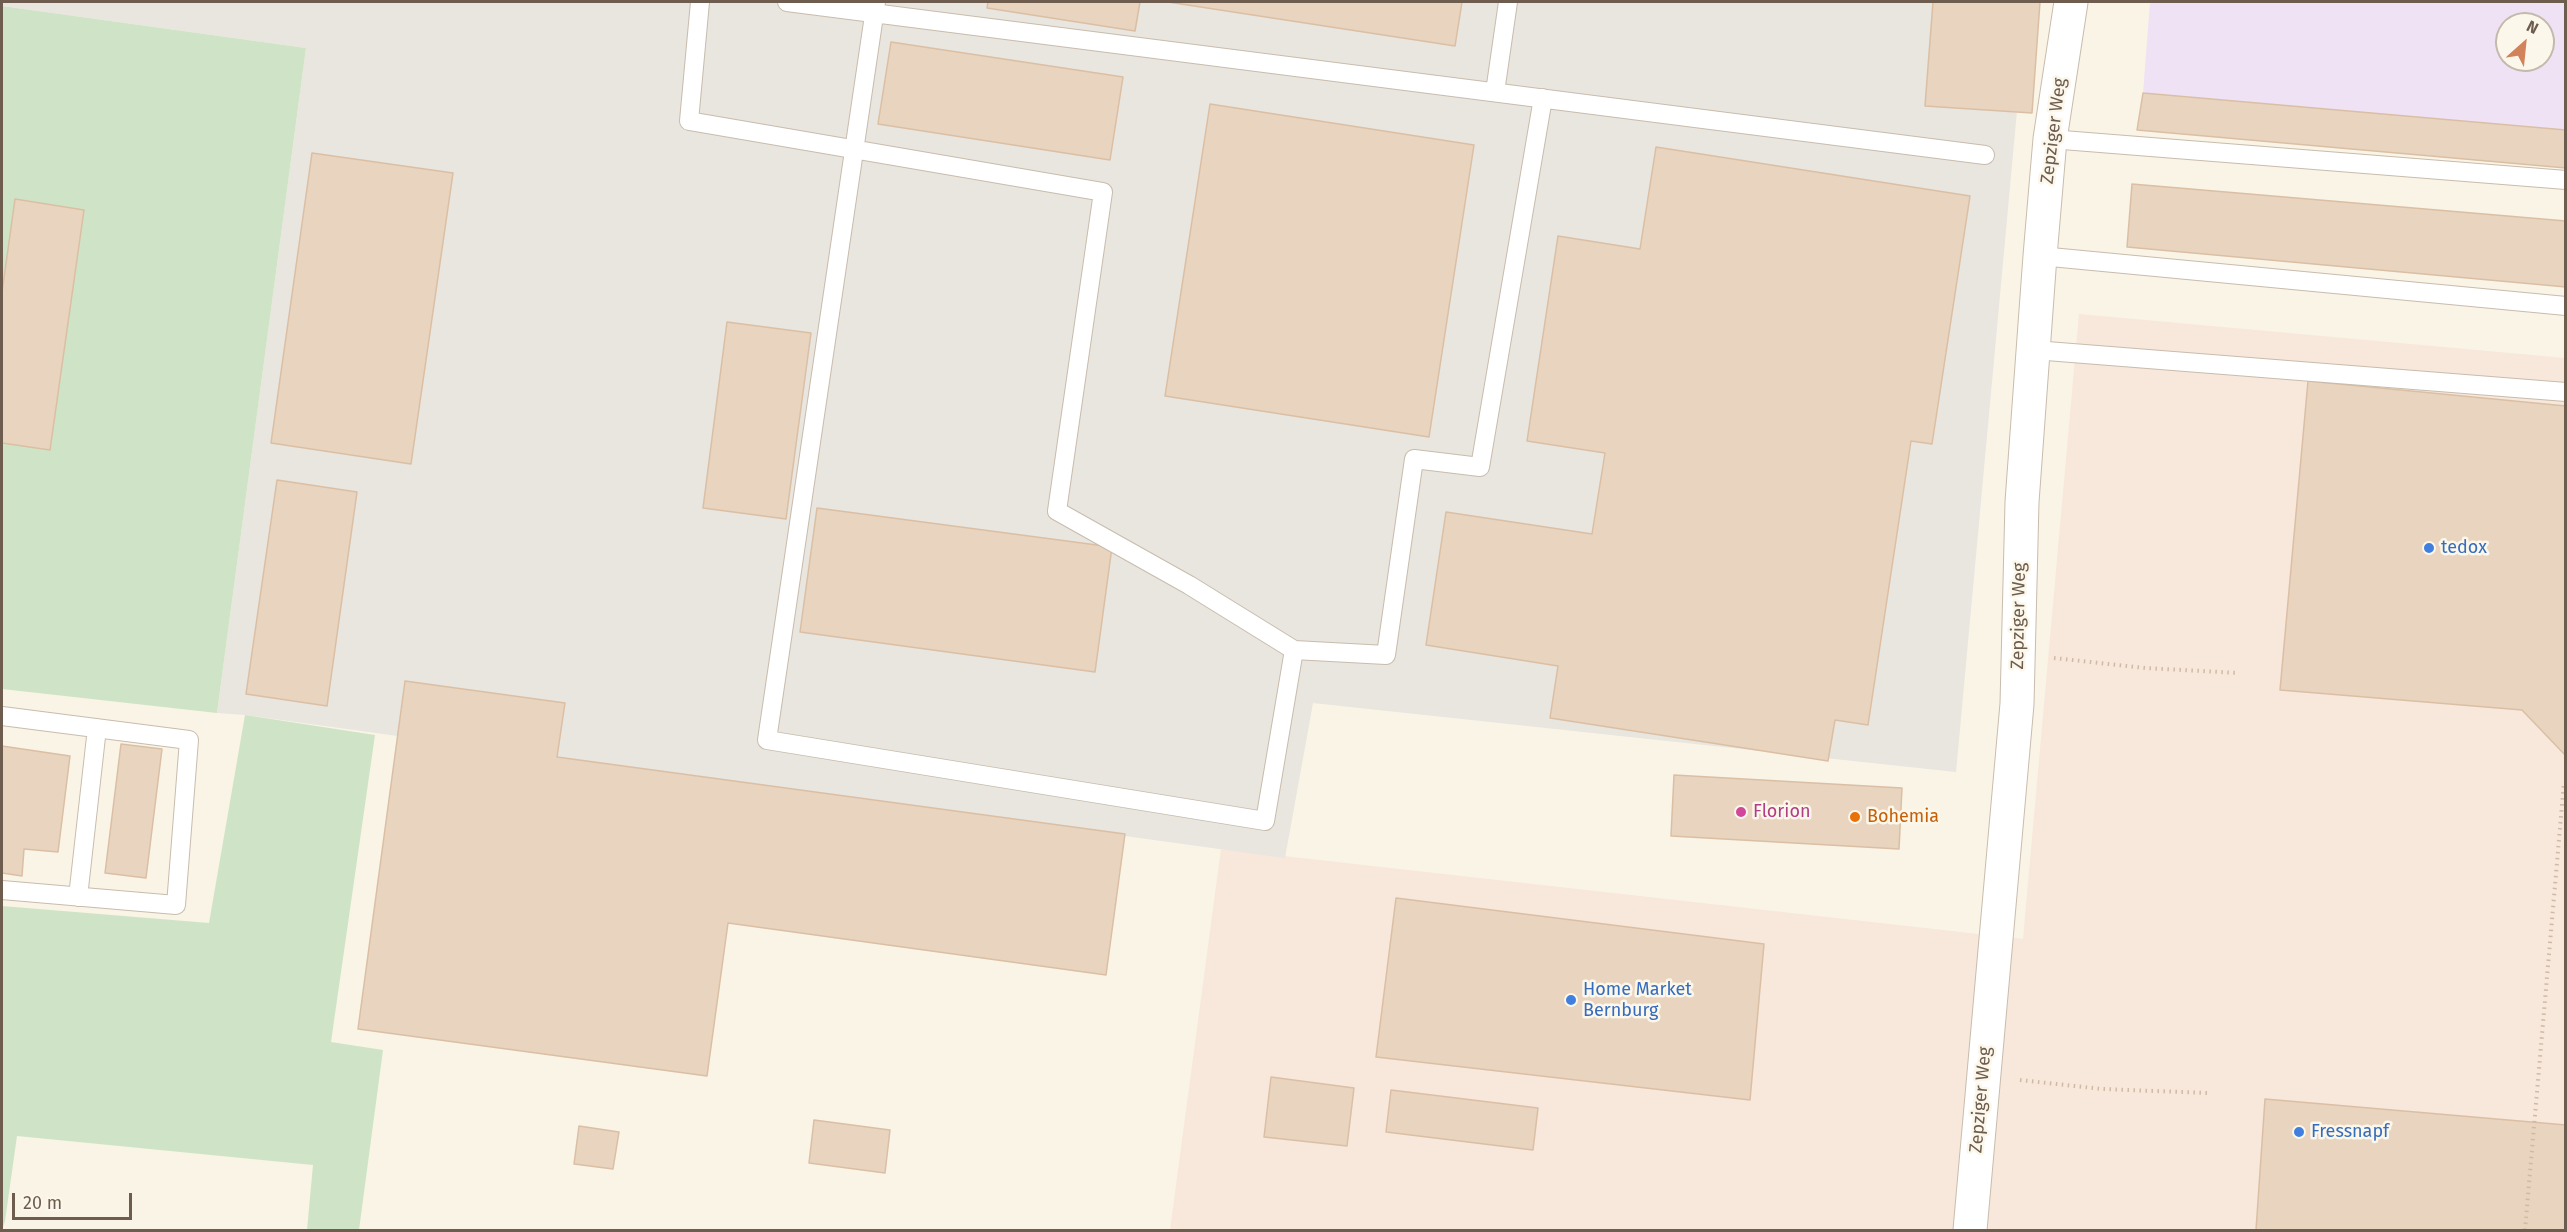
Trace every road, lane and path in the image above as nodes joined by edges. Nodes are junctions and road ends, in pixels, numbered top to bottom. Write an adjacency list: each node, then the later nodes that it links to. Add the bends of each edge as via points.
1 (700, 2): 9 (lane, via 689,121)
2 (787, 2): 5 (lane)
3 (1508, 2): 6 (lane)
4 (2071, 2): 8 (street, Zepziger Weg)
5 (875, 7): 6 (lane); 9 (lane)
6 (1495, 92): 7 (lane)
7 (1543, 98): 10 (lane); 16 (lane, via 1480,467 1414,459 1386,655)
8 (2050, 140): 11 (lane); 12 (street, Zepziger Weg)
9 (855, 149): 16 (lane, via 1103,192 1057,511); 16 (lane, via 767,740 1264,821)
10 (1985, 155)
11 (2565, 180)
12 (2040, 256): 13 (lane); 14 (street, Zepziger Weg)
13 (2565, 306)
14 (2034, 350): 15 (lane); 17 (street, Zepziger Weg, via 2022,502)
15 (2565, 392)
16 (1294, 650)
17 (2018, 653): 18 (path, via 2145,668); 24 (street, Zepziger Weg, via 2017,704)
18 (2239, 673)
19 (2, 716): 20 (lane)
20 (98, 728): 23 (lane); 23 (lane, via 189,740 176,905)
21 (2564, 782): 27 (path)
22 (2, 890): 23 (lane)
23 (78, 897)
24 (1982, 1077): 25 (path, via 2103,1089); 26 (street, Zepziger Weg)
25 (2208, 1093)
26 (1970, 1230)
27 (2525, 1230)

